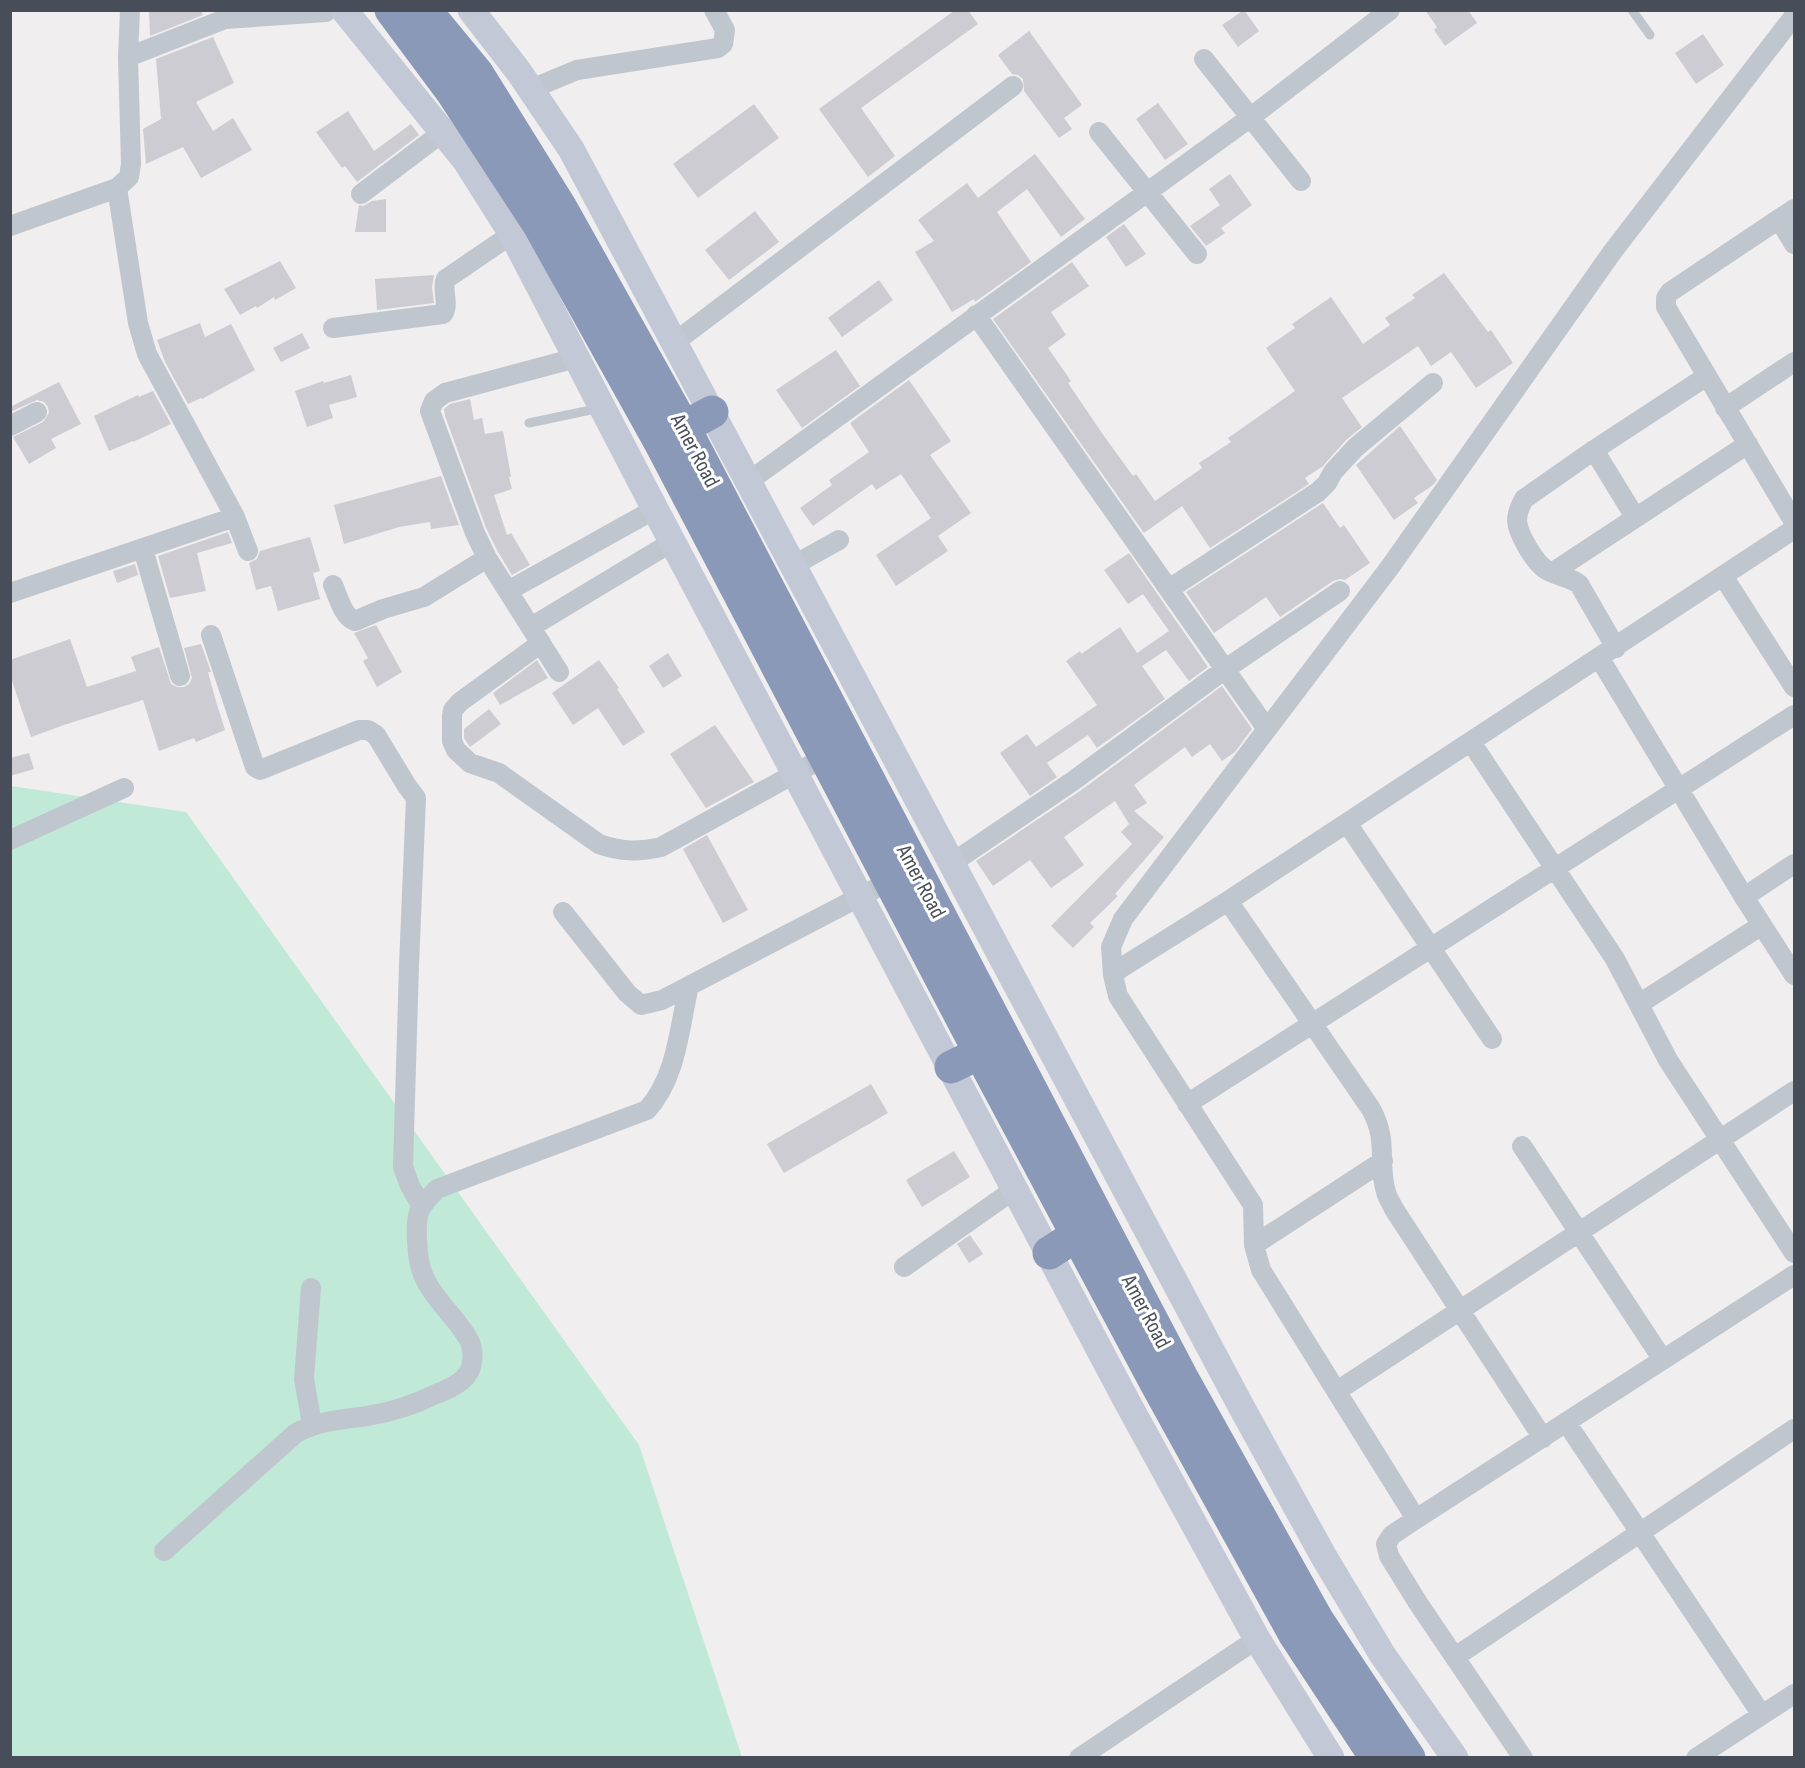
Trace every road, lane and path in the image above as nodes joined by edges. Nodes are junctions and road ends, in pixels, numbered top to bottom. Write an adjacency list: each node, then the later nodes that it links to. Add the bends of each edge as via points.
1 (130, 10): 11 (street)
2 (391, 10): 73 (highway, Amer Road, via 452,92 540,225 661,444)
3 (425, 10): 40 (highway, Amer Road, via 477,73 555,198)
4 (471, 10): 14 (street)
5 (714, 10): 14 (street, via 726,30 718,48 577,70)
6 (1390, 10): 15 (street)
7 (1632, 10): 10 (lane)
8 (335, 11): 11 (street, via 225,19); 16 (street)
9 (1794, 16): 71 (street, via 1613,251 1390,567)
10 (1650, 35)
11 (128, 57): 19 (street, via 131,164 129,177)
12 (1204, 59): 15 (street)
13 (1013, 86): 29 (street)
14 (531, 90): 29 (street, via 571,149)
15 (1251, 117): 18 (street); 20 (street)
16 (443, 132): 21 (street); 24 (street)
17 (1099, 132): 20 (street)
18 (1301, 181)
19 (117, 188): 23 (street); 45 (street, via 138,323 147,354)
20 (1145, 192): 26 (street); 27 (street)
21 (361, 194)
22 (1787, 214): 25 (street); 32 (street, via 1666,298 1666,307)
23 (10, 226)
24 (512, 234): 28 (street, via 446,279 444,314); 30 (street)
25 (1794, 244)
26 (1197, 254)
27 (976, 315): 43 (street); 58 (street)
28 (333, 328)
29 (675, 342): 37 (street)
30 (576, 358): 34 (street); 53 (street, via 445,393 434,401 430,411)
31 (1794, 362): 35 (street)
32 (1707, 376): 35 (street); 42 (street)
33 (1432, 383): 58 (street, via 1355,448 1318,492)
34 (602, 407): 38 (lane); 44 (street)
35 (1725, 408): 41 (street)
36 (37, 412): 39 (street)
37 (712, 412): 40 (highway); 43 (street)
38 (529, 423)
39 (10, 426)
40 (684, 427): 129 (highway, Amer Road, via 1181,1376 1318,1621)
41 (1748, 444): 46 (street); 47 (street)
42 (1594, 450): 46 (street); 55 (street, via 1524,499 1519,507 1517,521 1523,538 1546,570)
43 (749, 481): 54 (street)
44 (655, 509): 50 (street); 59 (street)
45 (235, 517): 51 (street); 52 (street)
46 (1635, 517): 55 (street)
47 (1794, 522)
48 (1794, 529): 56 (street)
49 (839, 540): 54 (street)
50 (672, 542): 63 (street); 74 (street)
51 (143, 549): 61 (street); 68 (street)
52 (248, 550)
53 (487, 558): 57 (street, via 424,597 355,621 350,620); 59 (street)
54 (794, 565): 79 (street)
55 (1553, 572): 64 (street, via 1579,584)
56 (1723, 576): 64 (street); 69 (street)
57 (333, 585)
58 (1169, 589): 66 (street)
59 (508, 591): 63 (street)
60 (1340, 591): 66 (street)
61 (10, 593)
62 (211, 635): 103 (street, via 255,767 260,770 359,730 368,730 376,735 416,798 403,1167)
63 (536, 635): 67 (street); 74 (street, via 453,710 452,741 470,763 499,773 599,844 628,851 661,847)
64 (1617, 648): 65 (street)
65 (1600, 659): 72 (street); 76 (street)
66 (1224, 670): 71 (street); 79 (street, via 1073,781)
67 (560, 672)
68 (180, 676)
69 (1794, 687)
70 (1794, 715): 76 (street)
71 (1267, 729): 89 (street, via 1123,919 1112,947)
72 (1471, 742): 77 (street); 81 (street)
73 (825, 757): 74 (street); 82 (highway, Amer Road)
74 (795, 773): 83 (street)
75 (124, 788): 78 (street)
76 (1679, 788): 81 (street); 84 (street)
77 (1347, 823): 85 (street); 88 (street)
78 (10, 840)
79 (952, 863): 130 (street, via 1324,1557 1382,1654)
80 (1794, 864): 84 (street)
81 (1555, 868): 88 (street); 92 (street, via 1615,958)
82 (890, 881): 83 (street); 95 (highway, Amer Road)
83 (860, 895): 91 (street); 96 (street)
84 (1744, 897): 87 (street)
85 (1228, 901): 89 (street); 93 (street)
86 (563, 912): 91 (street, via 641,1005)
87 (1762, 925): 90 (street); 92 (street)
88 (1431, 948): 93 (street); 94 (street)
89 (1113, 975): 98 (street, via 1118,996)
90 (1794, 975)
91 (689, 986): 103 (street, via 666,1083 646,1110 437,1189)
92 (1639, 1004): 99 (street, via 1668,1059)
93 (1312, 1024): 98 (street); 101 (street, via 1378,1122)
94 (1492, 1039)
95 (980, 1053): 96 (highway); 105 (highway, Amer Road)
96 (951, 1067): 102 (street)
97 (1794, 1091): 99 (street)
98 (1187, 1104): 106 (street, via 1253,1205)
99 (1721, 1140): 104 (street); 108 (street)
100 (1522, 1146): 104 (street)
101 (1383, 1161): 106 (street); 112 (street, via 1386,1193 1394,1209)
102 (1015, 1189): 107 (street); 109 (street)
103 (421, 1204): 116 (street, via 416,1221 419,1265 437,1300 470,1341 473,1365 455,1385 408,1408)
104 (1579, 1233): 112 (street); 113 (street)
105 (1077, 1235): 107 (highway); 128 (highway, Amer Road, via 1295,1635)
106 (1254, 1245): 114 (street, via 1262,1270)
107 (1049, 1253): 122 (street)
108 (1794, 1253)
109 (904, 1267)
110 (1794, 1275): 113 (street)
111 (311, 1288): 116 (street, via 304,1379)
112 (1461, 1310): 114 (street); 118 (street)
113 (1663, 1360): 115 (street)
114 (1337, 1391): 119 (street)
115 (1566, 1422): 118 (street); 120 (street)
116 (312, 1424): 121 (street, via 296,1433)
117 (1794, 1430): 120 (street)
118 (1543, 1438): 119 (street)
119 (1416, 1519): 123 (street, via 1392,1535 1386,1544 1389,1556)
120 (1640, 1533): 123 (street); 125 (street)
121 (164, 1551)
122 (1257, 1639): 126 (street); 127 (street)
123 (1455, 1657): 131 (street)
124 (1794, 1694): 125 (street)
125 (1762, 1715): 132 (street)
126 (1079, 1758)
127 (1331, 1758)
128 (1376, 1758)
129 (1409, 1758)
130 (1455, 1758)
131 (1523, 1758)
132 (1696, 1758)

